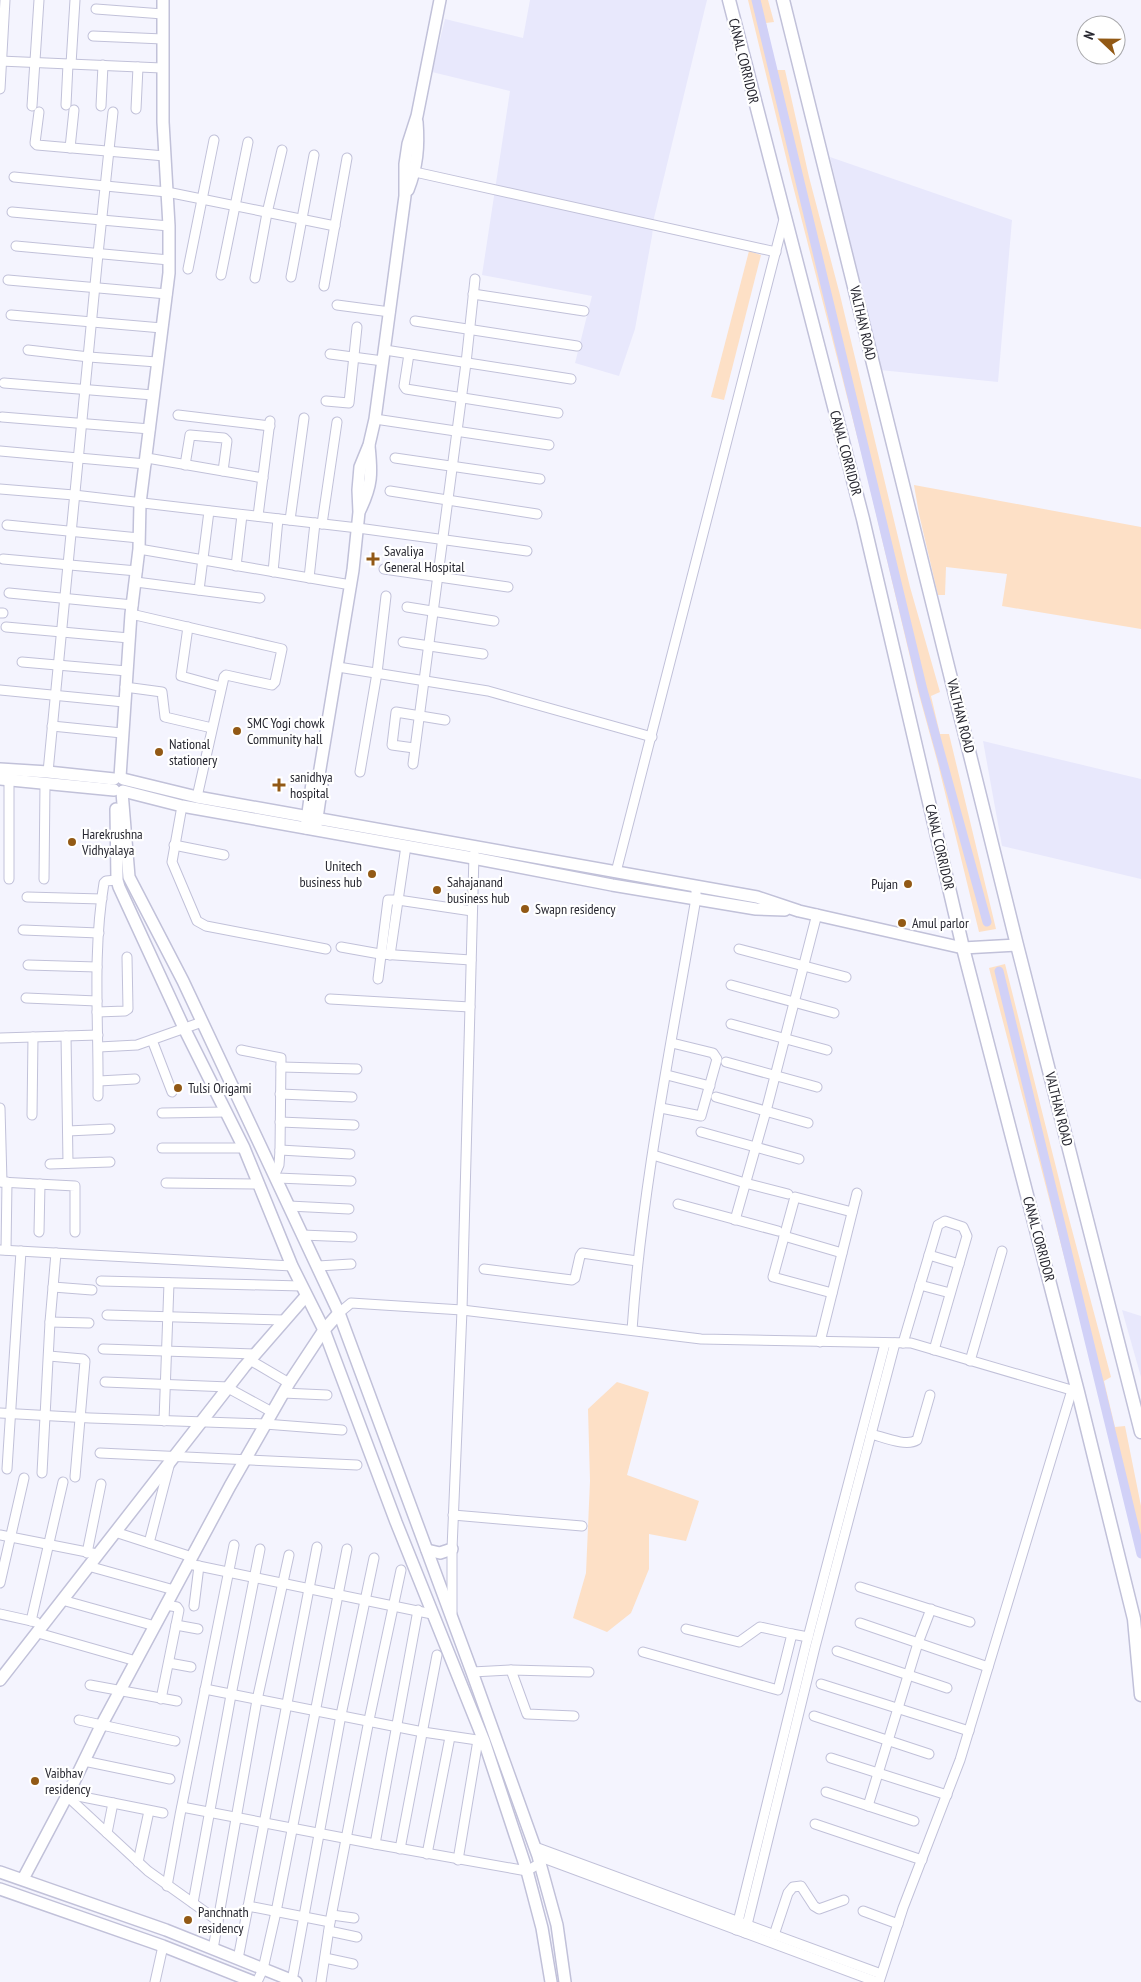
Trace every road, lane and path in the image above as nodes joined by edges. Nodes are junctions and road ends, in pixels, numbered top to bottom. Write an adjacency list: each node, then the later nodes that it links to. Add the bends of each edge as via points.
1 (4, 0): 12 (street)
2 (39, 0): 13 (street)
3 (75, 0): 14 (street)
4 (163, 0): 9 (street)
5 (440, 0): 22 (street)
6 (728, 0): 40 (main road, CANAL CORRIDOR)
7 (783, 0): 192 (main road, VALTHAN ROAD)
8 (96, 9): 9 (street)
9 (163, 14): 11 (street)
10 (93, 36): 11 (street)
11 (163, 39): 17 (street)
12 (1, 61): 13 (street); 18 (street)
13 (35, 62): 14 (street); 25 (street, via 36,144)
14 (69, 64): 15 (street); 25 (street)
15 (103, 66): 16 (street); 19 (street)
16 (138, 67): 17 (street); 20 (street)
17 (162, 68): 29 (street)
18 (0, 89)
19 (101, 106)
20 (136, 109)
21 (113, 112): 27 (street)
22 (417, 116): 31 (street, via 419,145); 35 (street, via 405,164)
23 (214, 140): 36 (street)
24 (248, 142): 37 (street)
25 (70, 148): 27 (street)
26 (282, 150): 39 (street)
27 (109, 152): 29 (street); 33 (street)
28 (314, 155): 42 (street)
29 (165, 156): 34 (street)
30 (347, 158): 44 (street)
31 (415, 172): 35 (street); 46 (street)
32 (14, 177): 33 (street)
33 (106, 186): 34 (street); 41 (street)
34 (167, 192): 36 (street); 43 (street)
35 (405, 196): 61 (street)
36 (202, 200): 37 (street); 49 (street)
37 (236, 207): 39 (street); 50 (street)
38 (12, 212): 41 (street)
39 (267, 213): 42 (street); 52 (street)
40 (784, 219): 46 (street); 194 (main road, CANAL CORRIDOR, via 863,519)
41 (102, 220): 43 (street); 47 (street)
42 (302, 220): 44 (street); 51 (street)
43 (169, 226): 48 (street)
44 (334, 226): 55 (street)
45 (16, 246): 47 (street)
46 (776, 252): 163 (street)
47 (98, 254): 48 (street); 56 (street)
48 (169, 260): 57 (street)
49 (188, 269)
50 (221, 275)
51 (291, 277)
52 (255, 278)
53 (475, 279): 58 (street)
54 (8, 280): 56 (street)
55 (324, 286)
56 (95, 288): 57 (street); 64 (street)
57 (168, 294): 66 (street)
58 (473, 294): 60 (street); 67 (street)
59 (337, 305): 61 (street)
60 (584, 311)
61 (390, 312): 72 (street)
62 (11, 314): 64 (street)
63 (416, 321): 67 (street)
64 (92, 322): 66 (street); 73 (street)
65 (357, 327): 74 (street)
66 (162, 328): 75 (street)
67 (470, 329): 68 (street); 76 (street)
68 (577, 346)
69 (28, 350): 73 (street)
70 (330, 354): 74 (street)
71 (409, 354): 72 (street); 76 (street); 81 (street, via 406,389)
72 (384, 355): 74 (street); 87 (street)
73 (89, 357): 75 (street); 79 (street)
74 (355, 357): 82 (street, via 349,403)
75 (157, 362): 80 (street)
76 (466, 363): 77 (street); 81 (street)
77 (571, 379)
78 (4, 382): 79 (street)
79 (85, 391): 80 (street); 89 (street)
80 (153, 395): 90 (street)
81 (462, 398): 83 (street); 91 (street)
82 (326, 401)
83 (558, 413)
84 (178, 415): 100 (street, via 270,423)
85 (2, 416): 89 (street)
86 (304, 418): 112 (street)
87 (375, 418): 91 (street); 115 (street, via 369,444 372,471 369,492 359,512)
88 (337, 422): 113 (street)
89 (81, 424): 90 (street); 94 (street)
90 (150, 429): 96 (street)
91 (457, 431): 92 (street); 98 (street)
92 (549, 445)
93 (0, 451): 94 (street)
94 (78, 458): 96 (street); 104 (street)
95 (396, 458): 98 (street)
96 (146, 461): 97 (street); 106 (street)
97 (185, 465): 99 (street); 99 (street, via 190,435 224,438 228,441)
98 (453, 466): 101 (street); 105 (street)
99 (223, 471): 100 (street)
100 (263, 478): 110 (street)
101 (540, 479)
102 (0, 489): 104 (street)
103 (390, 491): 105 (street)
104 (74, 495): 106 (street); 116 (street)
105 (448, 500): 109 (street); 117 (street)
106 (140, 503): 107 (street); 118 (street)
107 (209, 511): 108 (street); 121 (street)
108 (242, 514): 110 (street); 123 (street)
109 (537, 514)
110 (258, 516): 111 (street)
111 (278, 519): 112 (street); 125 (street)
112 (290, 520): 113 (street)
113 (318, 523): 115 (street); 128 (street)
114 (7, 525): 116 (street)
115 (358, 528): 117 (street); 129 (street)
116 (70, 530): 118 (street); 122 (street)
117 (443, 539): 119 (street); 127 (street)
118 (139, 543): 121 (street); 126 (street)
119 (527, 550)
120 (3, 559): 122 (street)
121 (202, 560): 123 (street); 131 (street)
122 (67, 564): 126 (street); 134 (street)
123 (236, 566): 125 (street)
124 (384, 569): 127 (street)
125 (273, 572): 128 (street)
126 (136, 576): 131 (street); 137 (street)
127 (438, 577): 130 (street); 138 (street)
128 (309, 578): 129 (street)
129 (351, 585): 149 (street)
130 (508, 587)
131 (199, 590): 135 (street)
132 (9, 593): 134 (street)
133 (386, 596): 151 (street)
134 (64, 598): 137 (street); 142 (street)
135 (260, 598)
136 (407, 607): 138 (street)
137 (132, 609): 140 (street); 143 (street)
138 (434, 611): 139 (street); 145 (street)
139 (494, 621)
140 (188, 626): 154 (street, via 181,676); 154 (street, via 282,649 274,684 226,675)
141 (6, 627): 142 (street)
142 (61, 631): 143 (street); 148 (street)
143 (129, 638): 150 (street)
144 (403, 642): 145 (street)
145 (429, 645): 146 (street); 152 (street)
146 (483, 654)
147 (22, 662): 148 (street)
148 (58, 665): 150 (street); 156 (street)
149 (338, 667): 151 (street); 174 (street, via 319,775 312,783)
150 (126, 671): 153 (street)
151 (377, 673): 152 (street); 168 (street)
152 (424, 680): 158 (street); 163 (street, via 488,691)
153 (125, 687): 157 (street); 161 (street, via 162,692 165,717)
154 (221, 687): 161 (street)
155 (0, 690): 156 (street)
156 (55, 696): 157 (street); 160 (street)
157 (124, 702): 162 (street)
158 (419, 715): 159 (street); 164 (street); 164 (street, via 396,714 392,745)
159 (445, 720)
160 (52, 726): 162 (street); 167 (street)
161 (212, 728): 172 (street)
162 (122, 733): 171 (street)
163 (652, 737): 180 (street)
164 (414, 748): 165 (street)
165 (413, 764)
166 (0, 768): 167 (street)
167 (48, 772): 171 (street)
168 (360, 772)
169 (5, 779): 170 (street); 181 (street)
170 (45, 784): 171 (street); 182 (street)
171 (119, 786): 172 (street); 173 (street); 183 (street); 214 (street, via 129,877)
172 (197, 797): 174 (street)
173 (182, 806): 174 (street); 175 (street)
174 (311, 823): 176 (street); 177 (street)
175 (174, 845): 178 (street); 195 (street, via 173,865 199,923)
176 (406, 846): 179 (street); 187 (street)
177 (476, 846): 179 (street); 180 (street)
178 (224, 855)
179 (473, 858): 184 (street, via 612,885); 188 (street)
180 (616, 872): 184 (street)
181 (9, 879)
182 (44, 879)
183 (117, 880): 186 (street, via 105,882); 216 (street)
184 (696, 892): 189 (street, via 756,909); 223 (street)
185 (27, 897): 186 (street)
186 (102, 899): 191 (street)
187 (398, 900): 188 (street); 197 (street, via 388,901); 198 (street)
188 (472, 910): 200 (street)
189 (818, 914): 194 (street); 202 (street)
190 (23, 930): 191 (street)
191 (99, 933): 203 (street)
192 (1017, 945): 194 (street); 336 (main road, VALTHAN ROAD)
193 (341, 947): 197 (street)
194 (963, 948): 324 (main road, CANAL CORRIDOR)
195 (326, 949)
196 (739, 949): 202 (street)
197 (380, 954): 198 (street); 205 (street)
198 (390, 955): 200 (street)
199 (127, 957): 212 (street, via 128,1009)
200 (471, 960): 211 (street)
201 (28, 965): 203 (street)
202 (804, 966): 204 (street); 210 (street)
203 (97, 967): 209 (street)
204 (846, 977)
205 (378, 979)
206 (731, 985): 210 (street)
207 (26, 998): 209 (street)
208 (330, 999): 211 (street)
209 (97, 1001): 212 (street)
210 (794, 1002): 213 (street); 221 (street)
211 (470, 1008): 303 (street)
212 (97, 1012): 217 (street)
213 (834, 1013)
214 (202, 1022): 216 (street); 264 (street)
215 (731, 1024): 221 (street)
216 (184, 1028): 222 (street); 244 (street)
217 (98, 1035): 218 (street); 224 (street)
218 (66, 1036): 219 (street); 252 (street)
219 (33, 1037): 220 (street); 246 (street)
220 (0, 1038)
221 (786, 1038): 226 (street); 231 (street)
222 (152, 1040): 224 (street, via 133,1045); 236 (street)
223 (672, 1043): 230 (street); 234 (street, via 716,1055 718,1059)
224 (99, 1046): 233 (street)
225 (241, 1050): 228 (street, via 280,1056)
226 (827, 1050)
227 (726, 1062): 231 (street)
228 (280, 1067): 229 (street); 237 (street)
229 (357, 1069)
230 (667, 1074): 234 (street); 242 (street)
231 (775, 1075): 235 (street); 243 (street)
232 (135, 1079): 233 (street)
233 (98, 1080): 238 (street)
234 (710, 1086): 242 (street, via 699,1116)
235 (817, 1087)
236 (172, 1092)
237 (280, 1094): 239 (street); 248 (street)
238 (98, 1096)
239 (352, 1097)
240 (716, 1097): 243 (street)
241 (0, 1108): 247 (street)
242 (661, 1108): 259 (street)
243 (766, 1111): 249 (street); 254 (street)
244 (226, 1112): 245 (street); 256 (street)
245 (162, 1113)
246 (32, 1115)
247 (0, 1119): 266 (street)
248 (280, 1122): 250 (street); 257 (street)
249 (808, 1123)
250 (354, 1125)
251 (110, 1129): 252 (street)
252 (68, 1131): 262 (street)
253 (701, 1132): 254 (street)
254 (755, 1147): 260 (street); 268 (street)
255 (162, 1148): 256 (street)
256 (244, 1148): 270 (street)
257 (280, 1150): 258 (street); 264 (street)
258 (350, 1154)
259 (653, 1155): 268 (street); 289 (street)
260 (799, 1159)
261 (110, 1162): 262 (street)
262 (68, 1163): 263 (street)
263 (50, 1164)
264 (276, 1176): 265 (street); 274 (street)
265 (351, 1181)
266 (3, 1182): 269 (street); 283 (street)
267 (166, 1183): 270 (street)
268 (745, 1183): 272 (street); 277 (street)
269 (40, 1184): 278 (street); 279 (street, via 76,1187)
270 (259, 1184): 292 (street)
271 (857, 1192): 276 (street)
272 (788, 1194)
273 (678, 1204): 277 (street)
274 (289, 1206): 275 (street); 281 (street)
275 (349, 1209)
276 (852, 1212): 280 (street, via 795,1197); 287 (street)
277 (735, 1220): 280 (street)
278 (39, 1232)
279 (75, 1232)
280 (781, 1234): 287 (street); 301 (street, via 773,1277)
281 (302, 1235): 282 (street); 293 (street)
282 (352, 1237)
283 (3, 1250): 284 (street)
284 (21, 1250): 286 (street); 329 (street)
285 (1002, 1251): 319 (street)
286 (56, 1253): 292 (street); 298 (street)
287 (842, 1253): 301 (street)
288 (929, 1255): 291 (street); 291 (street, via 938,1225 945,1221 966,1231); 297 (street)
289 (637, 1261): 294 (street, via 582,1253 572,1280); 311 (street)
290 (351, 1264): 293 (street)
291 (959, 1264): 302 (street)
292 (292, 1266): 300 (street)
293 (318, 1266): 304 (street)
294 (484, 1269)
295 (101, 1280): 296 (street)
296 (169, 1283): 300 (street); 306 (street)
297 (920, 1285): 302 (street); 313 (street, via 907,1330)
298 (53, 1287): 299 (street); 308 (street)
299 (92, 1290)
300 (303, 1291): 307 (street); 310 (street)
301 (832, 1293): 312 (street)
302 (950, 1293): 315 (street)
303 (462, 1310): 304 (street, via 351,1303); 311 (street); 348 (street)
304 (340, 1313): 310 (street); 360 (street)
305 (107, 1315): 306 (street)
306 (167, 1317): 307 (street); 316 (street)
307 (284, 1320): 318 (street)
308 (50, 1322): 309 (street); 317 (street)
309 (89, 1323)
310 (324, 1330): 323 (street); 383 (street)
311 (632, 1330): 312 (street, via 701,1339)
312 (820, 1342): 313 (street)
313 (894, 1343): 315 (street, via 911,1343); 337 (street); 395 (street)
314 (103, 1348): 316 (street)
315 (934, 1350): 319 (street)
316 (166, 1351): 318 (street); 321 (street)
317 (49, 1356): 330 (street); 331 (street, via 84,1360)
318 (252, 1357): 322 (street); 323 (street)
319 (970, 1361): 324 (street)
320 (105, 1382): 321 (street)
321 (165, 1385): 322 (street); 332 (street)
322 (228, 1387): 327 (street); 333 (street)
323 (286, 1388): 325 (street); 327 (street)
324 (1075, 1391): 404 (street); 416 (main road, CANAL CORRIDOR, via 1134,1619)
325 (327, 1395)
326 (930, 1395): 337 (street, via 917,1440 912,1443)
327 (272, 1412): 334 (street)
328 (0, 1413): 329 (street)
329 (11, 1414): 330 (street); 342 (street)
330 (45, 1415): 331 (street); 343 (street)
331 (81, 1418): 332 (street); 344 (street)
332 (164, 1420): 333 (street)
333 (201, 1422): 334 (street); 340 (street)
334 (265, 1424): 335 (street); 339 (street)
335 (342, 1430)
336 (1141, 1432)
337 (871, 1434): 481 (street)
338 (100, 1453): 340 (street)
339 (246, 1458): 340 (street); 341 (street); 364 (street)
340 (172, 1459): 350 (street); 353 (street)
341 (357, 1464)
342 (7, 1469)
343 (42, 1473)
344 (75, 1476)
345 (24, 1478): 352 (street)
346 (63, 1482): 355 (street)
347 (101, 1484): 361 (street)
348 (453, 1514): 349 (street); 359 (street)
349 (582, 1526)
350 (116, 1532): 353 (street); 361 (street)
351 (0, 1534): 352 (street)
352 (11, 1537): 355 (street); 369 (street)
353 (149, 1543): 364 (street)
354 (234, 1545): 367 (street)
355 (49, 1546): 361 (street); 385 (street)
356 (317, 1548): 372 (street)
357 (260, 1549): 368 (street)
358 (347, 1549): 374 (street)
359 (452, 1549): 360 (street, via 440,1553); 384 (street)
360 (427, 1550): 384 (street)
361 (92, 1553): 365 (street)
362 (289, 1555): 370 (street)
363 (374, 1558): 376 (street)
364 (193, 1562): 367 (street); 373 (street); 379 (street)
365 (88, 1566): 373 (street); 375 (street)
366 (401, 1570): 378 (street)
367 (228, 1572): 368 (street); 413 (street)
368 (254, 1578): 370 (street); 415 (street)
369 (0, 1582)
370 (283, 1584): 372 (street); 418 (street)
371 (860, 1586): 381 (street)
372 (309, 1589): 374 (street); 420 (street)
373 (174, 1590): 377 (street)
374 (338, 1594): 376 (street); 422 (street)
375 (62, 1600): 389 (street); 390 (street)
376 (366, 1600): 378 (street); 423 (street)
377 (166, 1605): 388 (street, via 179,1608); 389 (street)
378 (395, 1605): 380 (street); 427 (street)
379 (194, 1606)
380 (418, 1610): 383 (street); 429 (street)
381 (931, 1610): 386 (street); 397 (street)
382 (0, 1614): 385 (street)
383 (432, 1614): 396 (street)
384 (452, 1617): 393 (street)
385 (31, 1621): 390 (street)
386 (970, 1622)
387 (860, 1623): 397 (street)
388 (176, 1625): 391 (street); 402 (street)
389 (155, 1626): 401 (street)
390 (41, 1628): 401 (street); 409 (street)
391 (198, 1629)
392 (686, 1629): 394 (street, via 739,1642 760,1627)
393 (457, 1630): 396 (street); 406 (street)
394 (792, 1634): 395 (street); 399 (street, via 778,1690)
395 (808, 1637): 481 (street)
396 (442, 1638): 433 (street)
397 (918, 1643): 404 (street); 408 (street)
398 (837, 1651): 408 (street)
399 (643, 1652)
400 (437, 1655): 431 (street)
401 (136, 1661): 414 (street)
402 (168, 1662): 403 (street); 417 (street)
403 (191, 1666)
404 (988, 1667): 430 (street)
405 (511, 1670): 406 (street); 407 (street); 424 (street, via 525,1713)
406 (472, 1672): 461 (street)
407 (589, 1672)
408 (909, 1676): 412 (street); 421 (street)
409 (0, 1680)
410 (821, 1684): 421 (street)
411 (90, 1685): 414 (street)
412 (947, 1688)
413 (205, 1689): 415 (street); 445 (street)
414 (120, 1691): 417 (street); 428 (street)
415 (231, 1694): 418 (street); 448 (street)
416 (1141, 1695)
417 (161, 1699): 419 (street)
418 (257, 1700): 420 (street); 450 (street)
419 (177, 1701)
420 (286, 1705): 422 (street); 452 (street)
421 (899, 1709): 430 (street); 435 (street)
422 (315, 1710): 423 (street); 454 (street)
423 (341, 1715): 427 (street); 456 (street)
424 (574, 1716)
425 (814, 1716): 435 (street)
426 (79, 1720): 428 (street)
427 (369, 1720): 429 (street); 457 (street)
428 (101, 1726): 434 (street); 438 (street)
429 (397, 1727): 431 (street); 458 (street)
430 (969, 1730): 442 (street)
431 (423, 1732): 432 (street); 459 (street)
432 (450, 1737): 433 (street); 460 (street)
433 (481, 1740): 462 (street); 465 (street)
434 (175, 1741)
435 (889, 1742): 436 (street); 439 (street)
436 (929, 1754)
437 (831, 1758): 439 (street)
438 (84, 1761): 440 (street); 443 (street)
439 (879, 1774): 442 (street); 446 (street)
440 (170, 1779)
441 (826, 1792): 446 (street)
442 (946, 1794): 463 (street)
443 (68, 1795): 444 (street); 455 (street); 467 (street)
444 (113, 1803): 447 (street); 455 (street)
445 (182, 1806): 448 (street); 468 (street)
446 (868, 1806): 451 (street)
447 (149, 1811): 449 (street); 464 (street)
448 (210, 1812): 450 (street); 472 (street)
449 (163, 1814)
450 (237, 1817): 452 (street); 478 (street)
451 (914, 1821)
452 (263, 1823): 454 (street); 473 (street)
453 (815, 1824): 463 (street)
454 (291, 1828): 456 (street); 475 (street)
455 (107, 1833): 464 (street)
456 (320, 1833): 457 (street); 476 (street)
457 (346, 1839): 458 (street); 479 (street)
458 (375, 1844): 459 (street)
459 (400, 1849): 460 (street)
460 (427, 1854): 462 (street)
461 (537, 1855): 465 (street); 481 (street); 496 (street, via 557,1925)
462 (458, 1860): 465 (street)
463 (922, 1860): 480 (street)
464 (138, 1862): 468 (street)
465 (527, 1871): 495 (street, via 542,1928)
466 (0, 1872): 467 (street)
467 (22, 1879): 470 (street); 485 (street)
468 (168, 1886): 472 (street)
469 (0, 1889): 470 (street)
470 (16, 1895): 484 (street)
471 (844, 1900): 482 (street, via 819,1909 797,1885 788,1893)
472 (193, 1902): 478 (street)
473 (248, 1906): 475 (street); 487 (street)
474 (863, 1911): 480 (street)
475 (276, 1912): 476 (street); 489 (street)
476 (303, 1917): 479 (street); 491 (street)
477 (354, 1918): 479 (street)
478 (218, 1921): 485 (street)
479 (330, 1923): 483 (street); 486 (street)
480 (898, 1924): 490 (street)
481 (742, 1927): 482 (street); 490 (street)
482 (774, 1935): 490 (street)
483 (356, 1937)
484 (163, 1946): 492 (street); 493 (street)
485 (213, 1949): 487 (street)
486 (325, 1958): 488 (street); 494 (street)
487 (238, 1959): 489 (street)
488 (353, 1964)
489 (263, 1969): 491 (street); 493 (street)
490 (879, 1979)
491 (294, 1981)
492 (155, 1982)
493 (255, 1982)
494 (321, 1982)
495 (551, 1982)
496 (565, 1982)

